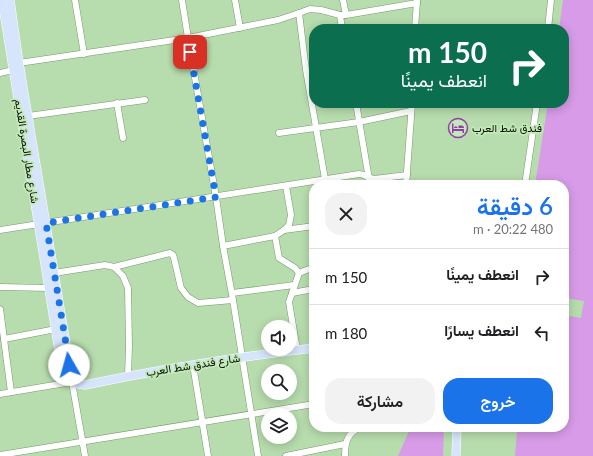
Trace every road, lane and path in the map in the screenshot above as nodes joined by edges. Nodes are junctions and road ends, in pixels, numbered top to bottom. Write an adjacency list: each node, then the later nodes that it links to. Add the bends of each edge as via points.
1 (74, 0): 15 (street)
2 (182, 0): 14 (street)
3 (235, 0): 13 (street)
4 (343, 0): 9 (street)
5 (551, 0): 12 (street)
6 (4, 1): 16 (main road, شارع مطار البصرة القديم); 17 (main road, شارع مطار البصرة القديم)
7 (417, 2): 9 (street); 11 (street)
8 (299, 13): 9 (street, via 315,9); 13 (street); 19 (street)
9 (343, 15): 10 (street)
10 (342, 24)
11 (415, 24)
12 (549, 24)
13 (240, 28): 14 (street)
14 (188, 38): 15 (street); 41 (street)
15 (84, 54): 16 (street)
16 (19, 63): 27 (main road, شارع مطار البصرة القديم)
17 (13, 70): 18 (street); 42 (main road, شارع مطار البصرة القديم)
18 (0, 73)
19 (309, 87)
20 (145, 100): 21 (street)
21 (117, 103): 27 (street); 31 (street)
22 (313, 108): 29 (street)
23 (357, 108): 28 (street)
24 (411, 108): 26 (street)
25 (536, 108): 38 (street)
26 (411, 111): 28 (street); 32 (street)
27 (28, 116): 42 (main road, شارع مطار البصرة القديم)
28 (359, 122): 29 (street); 33 (street)
29 (316, 128): 30 (street); 34 (street)
30 (279, 134)
31 (123, 138)
32 (407, 175): 33 (street, via 374,179); 37 (street)
33 (368, 177): 35 (street, via 359,174); 36 (street)
34 (326, 180)
35 (334, 180)
36 (369, 180)
37 (406, 180)
38 (526, 180)
39 (309, 184): 40 (street)
40 (286, 186): 41 (street); 45 (street, via 291,215 289,225)
41 (216, 197): 42 (street); 47 (street)
42 (42, 224): 44 (street); 51 (main road, شارع مطار البصرة القديم); 54 (main road, شارع مطار البصرة القديم)
43 (309, 227): 45 (street)
44 (0, 230)
45 (284, 230): 46 (street)
46 (275, 236): 47 (street); 50 (street, via 279,258)
47 (223, 246): 57 (street)
48 (114, 268): 51 (street, via 104,264); 57 (street, via 170,253 174,258 181,288 188,297 198,303); 68 (street, via 128,288)
49 (309, 269): 50 (street)
50 (299, 272): 52 (street)
51 (54, 273): 67 (main road, شارع مطار البصرة القديم, via 69,362)
52 (294, 285): 56 (street); 57 (street)
53 (0, 287): 54 (street)
54 (49, 288): 60 (main road, شارع مطار البصرة القديم)
55 (309, 290): 56 (street)
56 (292, 293): 59 (street, via 289,302)
57 (233, 296): 65 (street)
58 (0, 311): 61 (street)
59 (292, 320)
60 (56, 329): 61 (street); 67 (main road, شارع مطار البصرة القديم, via 61,362)
61 (4, 339): 70 (street)
62 (309, 349): 63 (main road, شارع فندق شط العرب)
63 (297, 350)
64 (261, 355): 65 (main road, شارع فندق شط العرب)
65 (242, 357): 66 (main road, شارع فندق شط العرب); 73 (street)
66 (193, 365): 68 (main road, شارع فندق شط العرب); 74 (street)
67 (66, 372): 69 (main road, شارع مطار البصرة القديم)
68 (128, 376): 69 (main road, شارع فندق شط العرب, via 85,384)
69 (72, 382): 70 (street); 77 (street)
70 (11, 392): 71 (street)
71 (0, 394)
72 (309, 405): 73 (street)
73 (251, 414): 74 (street); 82 (street)
74 (203, 422): 77 (street); 81 (street)
75 (353, 432): 78 (street)
76 (457, 432): 85 (main road)
77 (83, 442): 79 (street); 80 (street)
78 (345, 444): 83 (street); 84 (street)
79 (0, 455)
80 (85, 456)
81 (208, 456)
82 (258, 456)
83 (286, 456)
84 (345, 456)
85 (456, 456)

